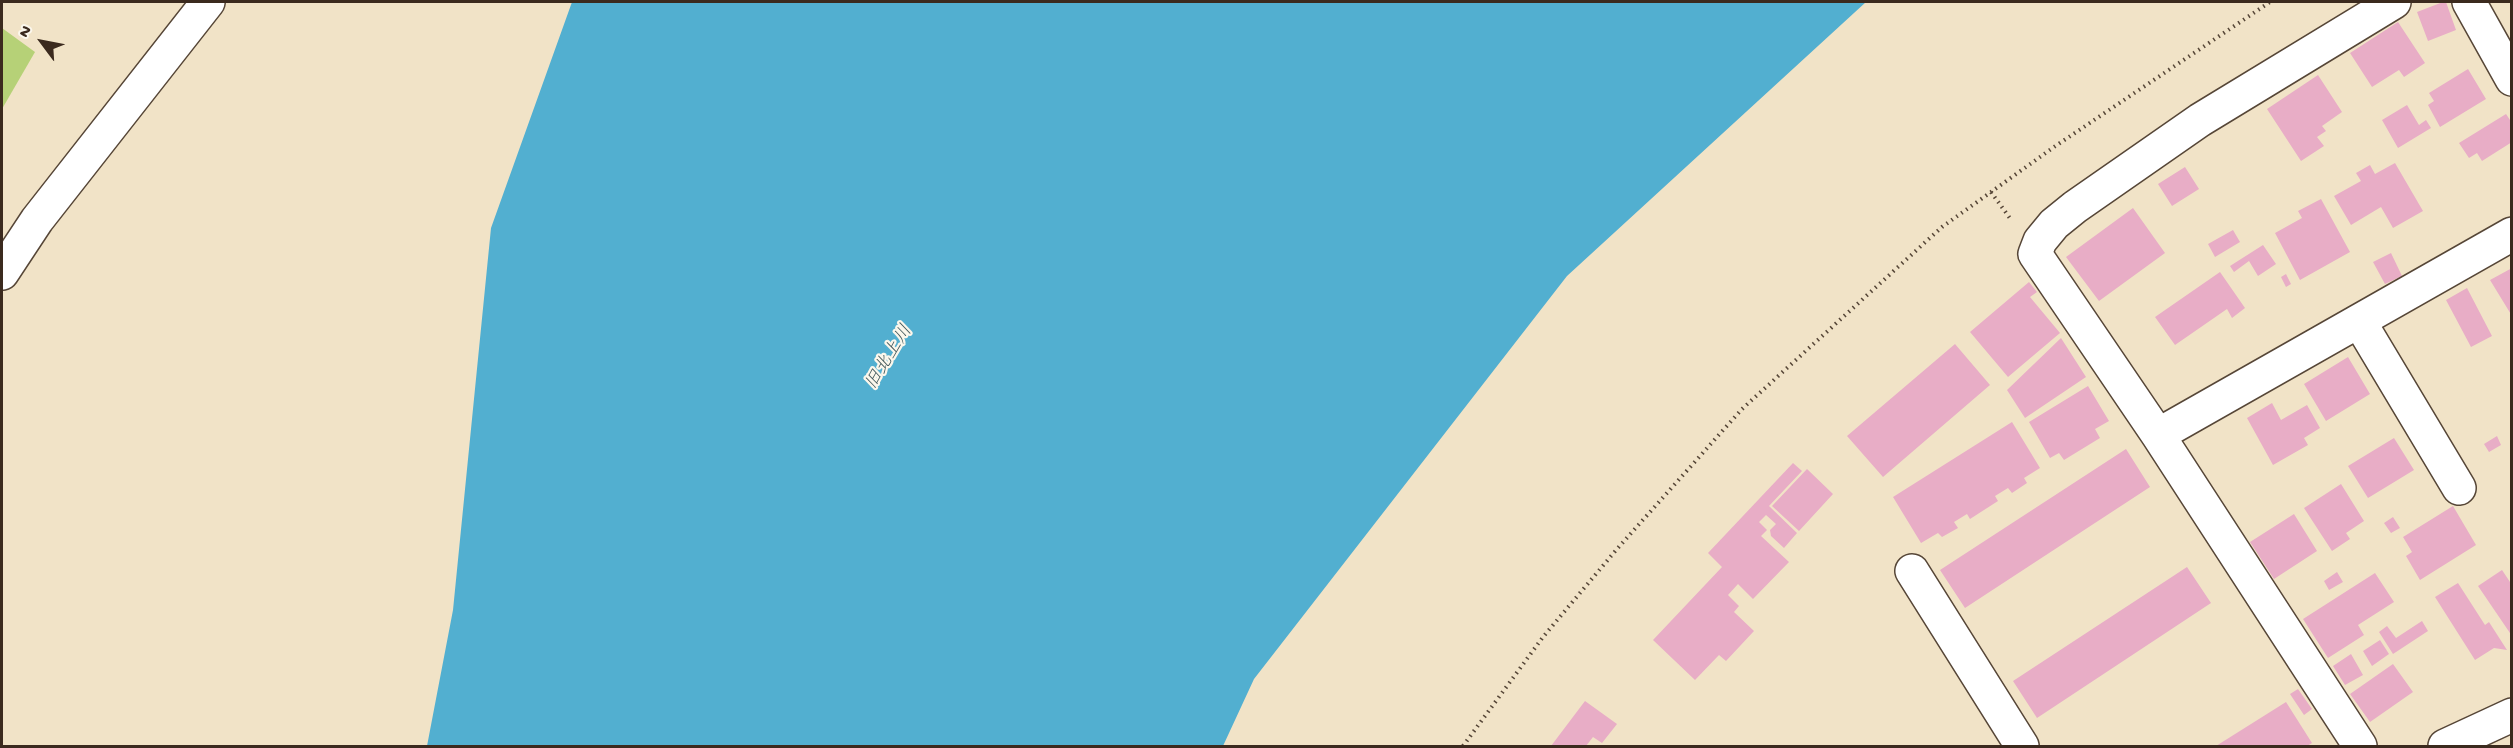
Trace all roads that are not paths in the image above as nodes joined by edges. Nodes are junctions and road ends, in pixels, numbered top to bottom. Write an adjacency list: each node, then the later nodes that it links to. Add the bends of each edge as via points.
1 (208, 2): 6 (street, via 38,220)
2 (2394, 2): 8 (street, via 2190,126 2075,207 2040,241 2036,254)
3 (2469, 2): 4 (street)
4 (2511, 79)
5 (2511, 234): 7 (street)
6 (2, 273)
7 (2359, 321): 8 (street); 9 (street)
8 (2158, 435): 13 (street)
9 (2459, 488)
10 (1912, 571): 12 (street)
11 (2511, 715): 14 (street)
12 (2022, 747)
13 (2360, 747)
14 (2445, 747)

